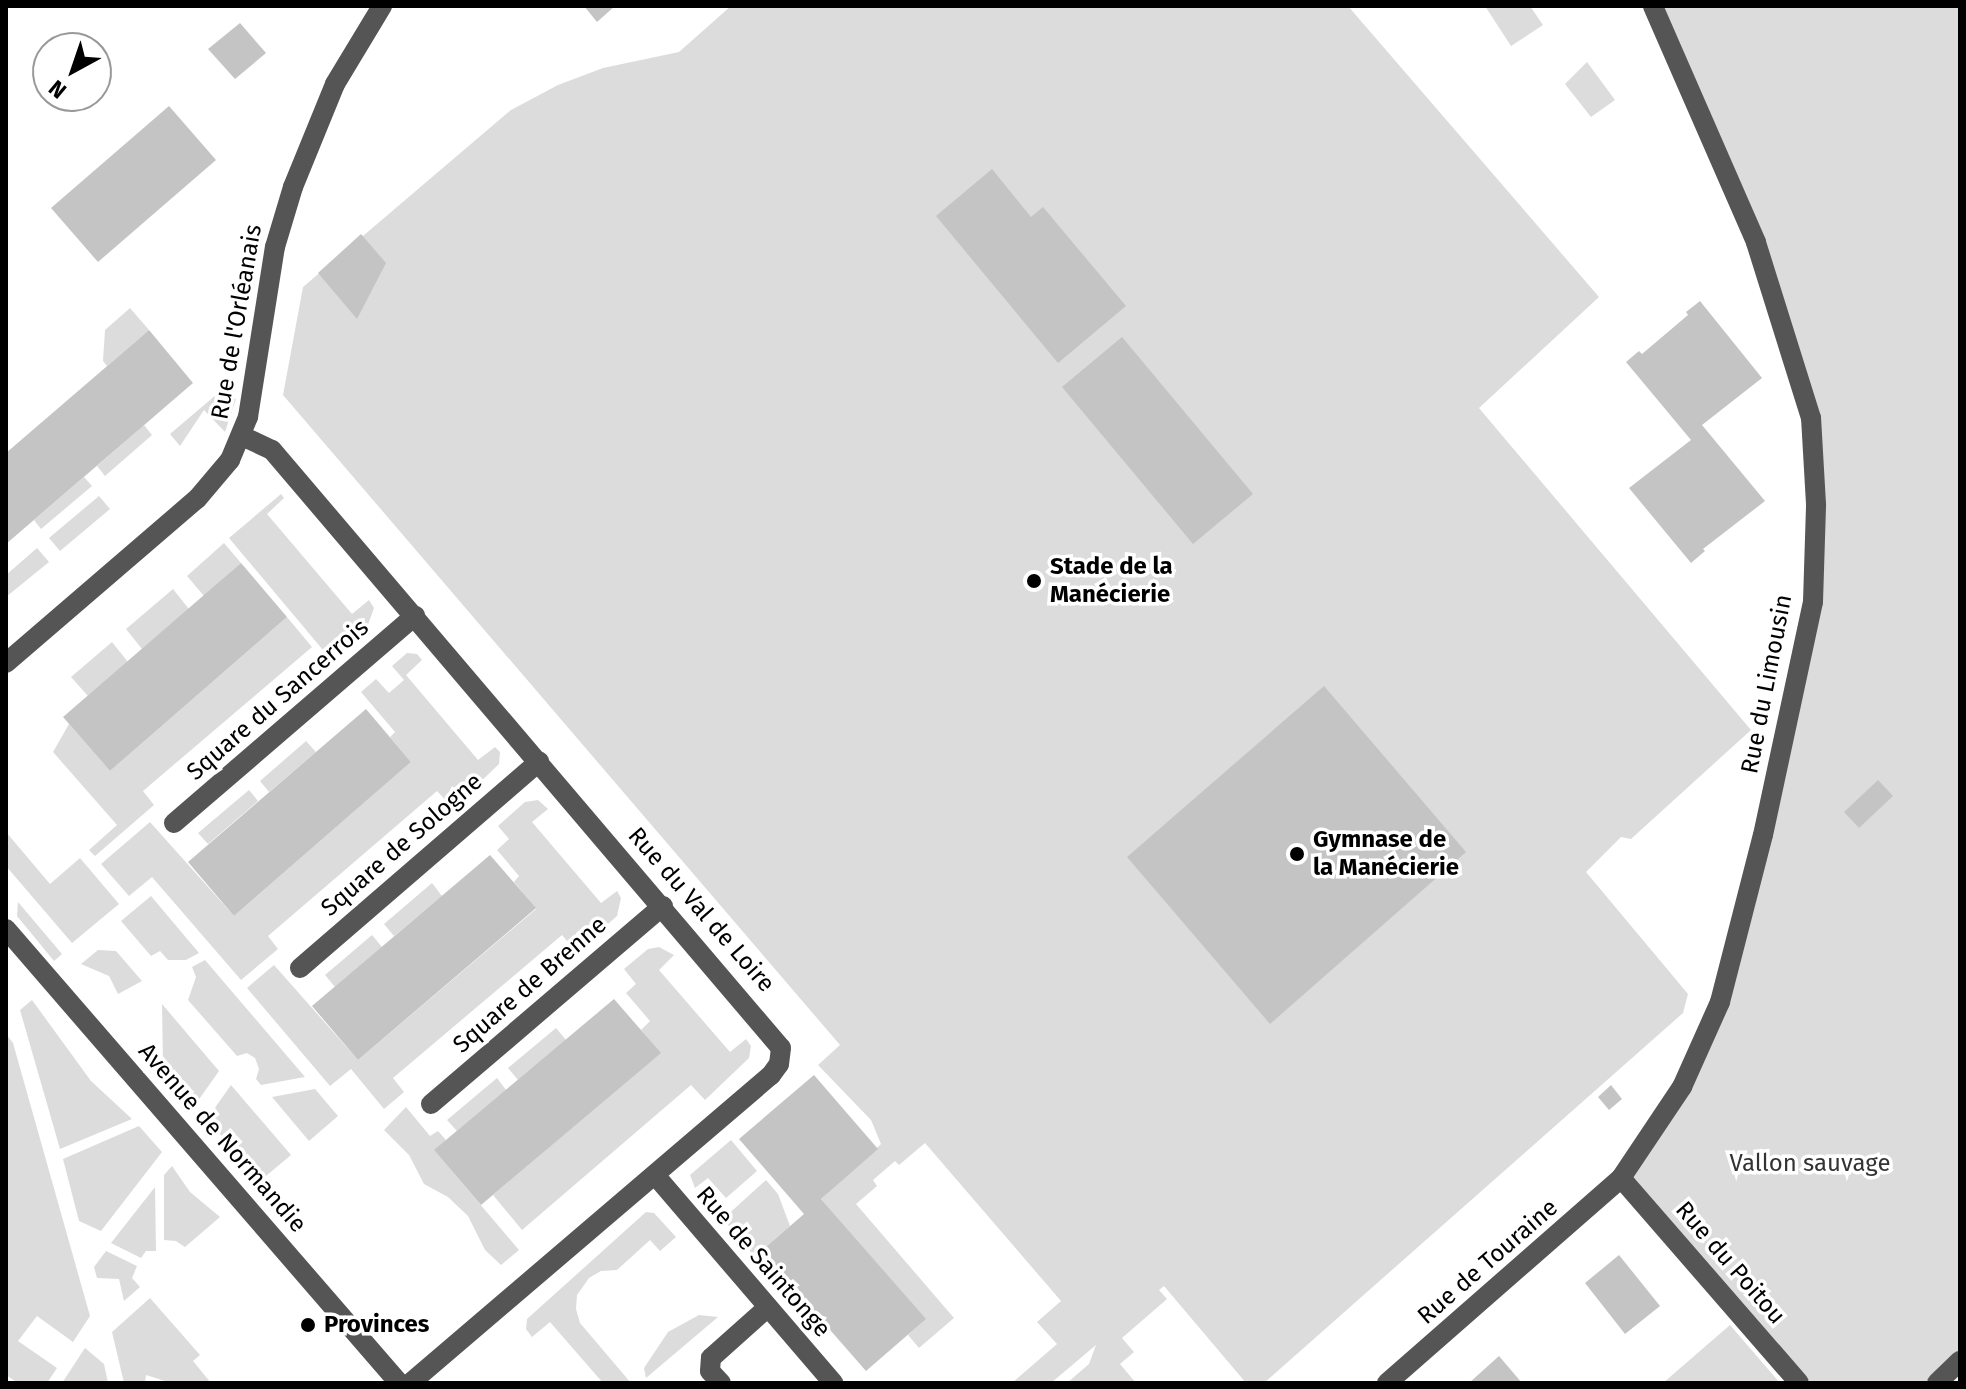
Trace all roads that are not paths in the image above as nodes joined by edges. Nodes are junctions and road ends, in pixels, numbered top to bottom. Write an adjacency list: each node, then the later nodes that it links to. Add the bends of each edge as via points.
1 (382, 6): 3 (street, Rue de l'Orléanais, via 335,84 289,200 275,247 255,387)
2 (1653, 6): 13 (street, Rue du Limousin, via 1756,242 1787,334 1811,418 1816,504 1813,602 1763,835 1720,1002 1682,1087)
3 (242, 436): 4 (street, Rue du Val de Loire, via 272,450); 5 (street, Rue de l'Orléanais, via 206,490)
4 (415, 616): 6 (street, Rue du Val de Loire); 7 (street, Square du Sancerrois)
5 (6, 663)
6 (539, 762): 8 (street, Rue du Val de Loire); 10 (street, Square de Sologne)
7 (174, 823)
8 (663, 906): 11 (street, Square de Brenne); 12 (street, Rue du Val de Loire, via 775,1037 782,1056 771,1075)
9 (6, 929): 16 (street, Avenue de Normandie)
10 (300, 968)
11 (431, 1104)
12 (655, 1175): 14 (street, Rue de Saintonge); 17 (street, Rue du Val de Loire)
13 (1621, 1178): 20 (street, Rue de Touraine); 21 (street, Rue du Poitou)
14 (768, 1307): 18 (street, via 711,1358 710,1371); 19 (street, Rue de Saintonge)
15 (1960, 1361): 22 (street)
16 (399, 1383)
17 (411, 1383)
18 (721, 1383)
19 (833, 1383)
20 (1387, 1383)
21 (1799, 1383)
22 (1937, 1383)

